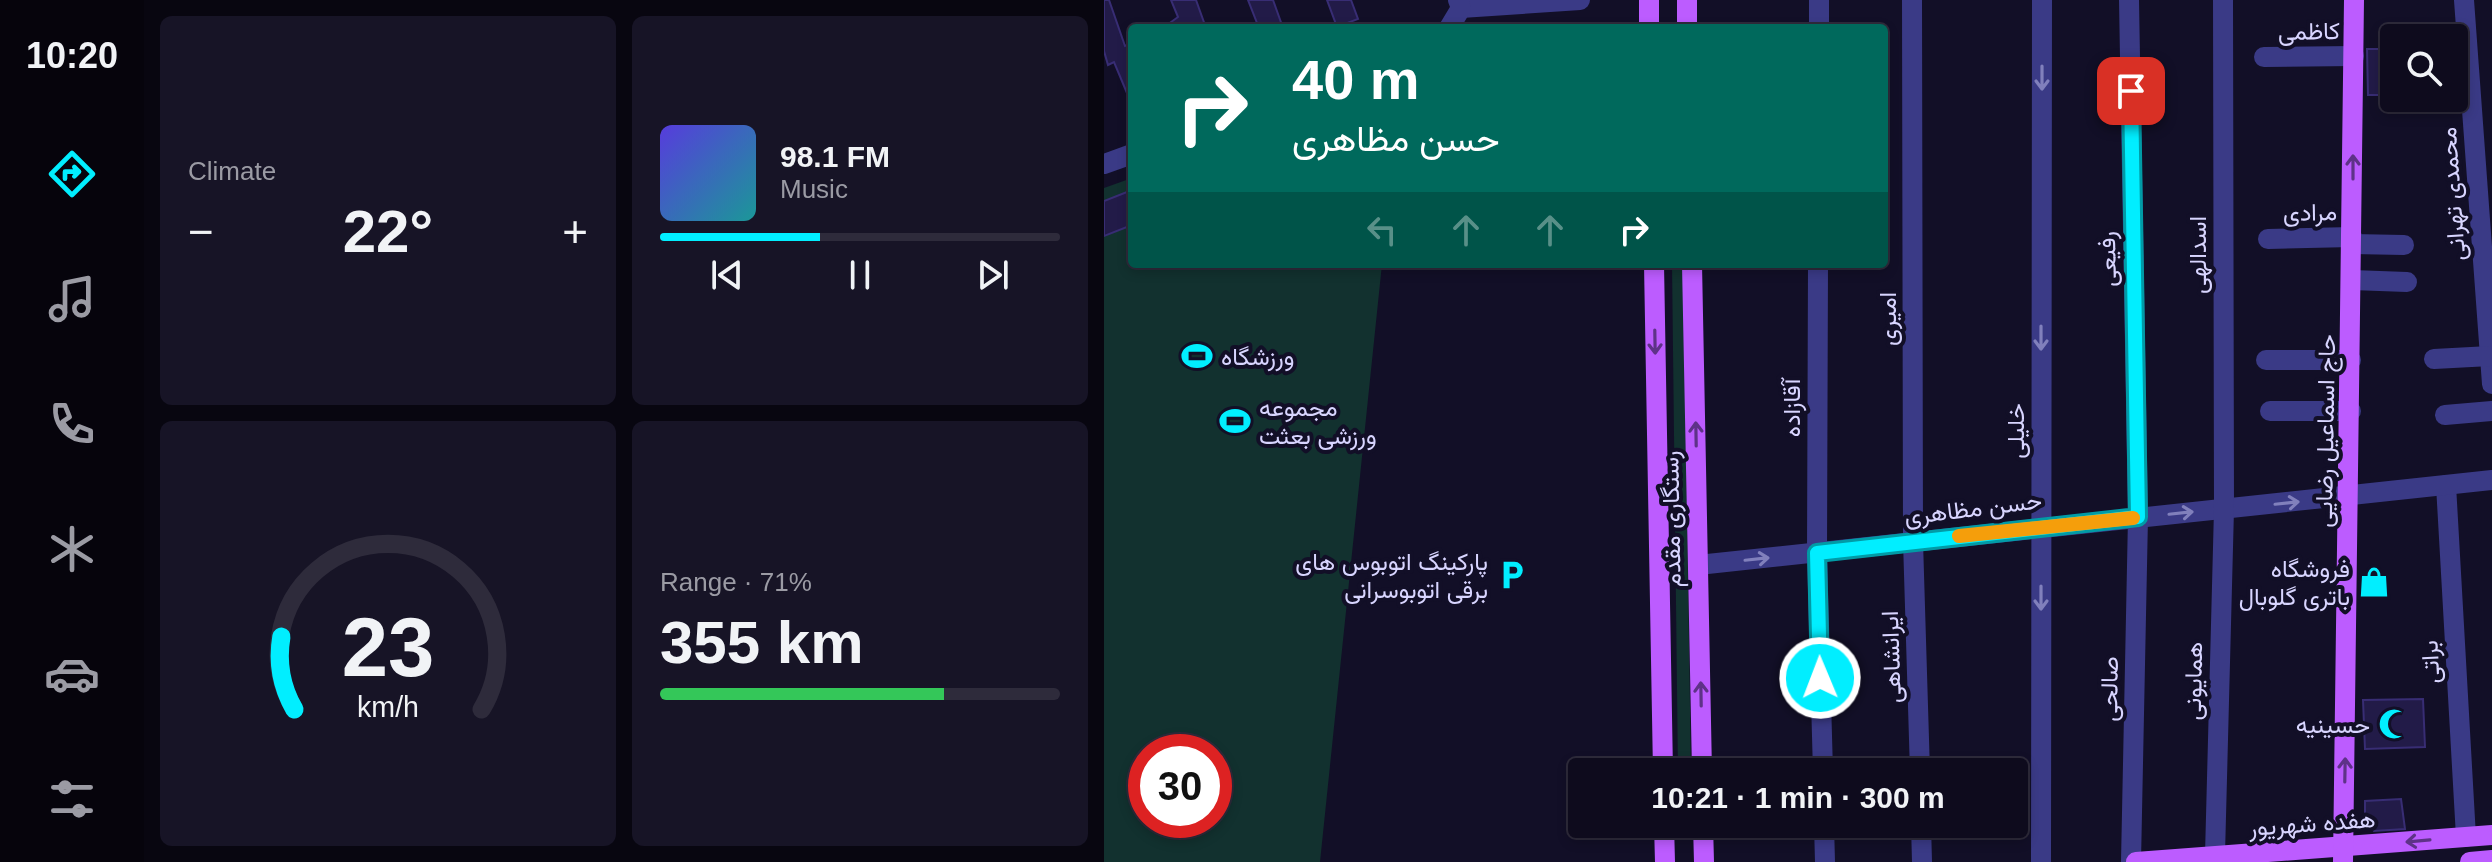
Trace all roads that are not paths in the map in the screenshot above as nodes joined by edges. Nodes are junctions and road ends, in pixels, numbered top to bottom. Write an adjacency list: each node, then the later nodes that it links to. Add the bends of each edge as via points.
1 (1580, 0): 11 (street)
2 (1649, 0): 13 (main road)
3 (1687, 0): 14 (main road)
4 (1819, 0): 15 (street)
5 (1912, 0): 45 (street, امیری)
6 (2042, 0): 44 (street, خلیلی, one-way to 44)
7 (2129, 0): 43 (street, رفیعی)
8 (2223, 0): 42 (street, اسدالهی)
9 (2354, 0): 17 (main road, حاج اسماعیل رضایی)
10 (2464, 0): 16 (street, محمدی تهرانی)
11 (1460, 4): 12 (street)
12 (1451, 24)
13 (1649, 24)
14 (1687, 24)
15 (1819, 24)
16 (2463, 24)
17 (2354, 56): 18 (street, کاظمی); 23 (main road, حاج اسماعیل رضایی, one-way to 17)
18 (2264, 57)
19 (2464, 112): 30 (street, محمدی تهرانی)
20 (1128, 155): 21 (street)
21 (1104, 164)
22 (2268, 239): 23 (street, مرادی)
23 (2352, 241): 24 (street, مرادی); 28 (main road, حاج اسماعیل رضایی)
24 (2404, 245)
25 (1654, 268): 48 (main road, رستگاری مقدم, one-way to 48)
26 (1692, 268): 47 (main road, رستگاری مقدم, one-way to 26)
27 (1818, 268): 46 (street, آقازاده)
28 (2352, 280): 29 (street); 33 (main road, حاج اسماعیل رضایی)
29 (2407, 282)
30 (2490, 356): 31 (street); 34 (street, محمدی تهرانی)
31 (2434, 359)
32 (2266, 360): 33 (street)
33 (2351, 360): 36 (main road, حاج اسماعیل رضایی)
34 (2492, 384)
35 (2270, 411): 36 (street)
36 (2351, 411): 41 (main road, حاج اسماعیل رضایی)
37 (2492, 411): 38 (street)
38 (2445, 415)
39 (2492, 480): 40 (street, حسن مظاهری)
40 (2446, 485): 41 (street, حسن مظاهری); 53 (street, براتی)
41 (2350, 497): 42 (street, حسن مظاهری, one-way to 41); 59 (main road, حاج اسماعیل رضایی, one-way to 41)
42 (2224, 509): 43 (street, حسن مظاهری, one-way to 42); 58 (street, همایونی)
43 (2138, 517): 44 (street, حسن مظاهری); 66 (street, صالحی)
44 (2041, 526): 45 (street, حسن مظاهری); 65 (street, خلیلی, one-way to 65)
45 (1913, 541): 46 (street, حسن مظاهری); 51 (street, ایرانشاهی)
46 (1817, 553): 47 (street, حسن مظاهری, one-way to 46); 50 (street, آقازاده)
47 (1698, 565): 49 (main road, رستگاری مقدم, one-way to 47)
48 (1663, 758)
49 (1702, 758)
50 (1823, 758)
51 (1920, 758)
52 (2492, 835): 53 (main road, هفده شهریور)
53 (2466, 837): 59 (main road, هفده شهریور, one-way to 59)
54 (1664, 838): 61 (main road)
55 (1703, 838): 62 (main road)
56 (1824, 838): 63 (street)
57 (1921, 838): 64 (street)
58 (2215, 855): 59 (main road, هفده شهریور); 66 (main road, هفده شهریور)
59 (2343, 855)
60 (2492, 860): 67 (main road)
61 (1665, 862)
62 (1704, 862)
63 (1825, 862)
64 (1922, 862)
65 (2041, 862)
66 (2134, 862)
67 (2470, 862)

